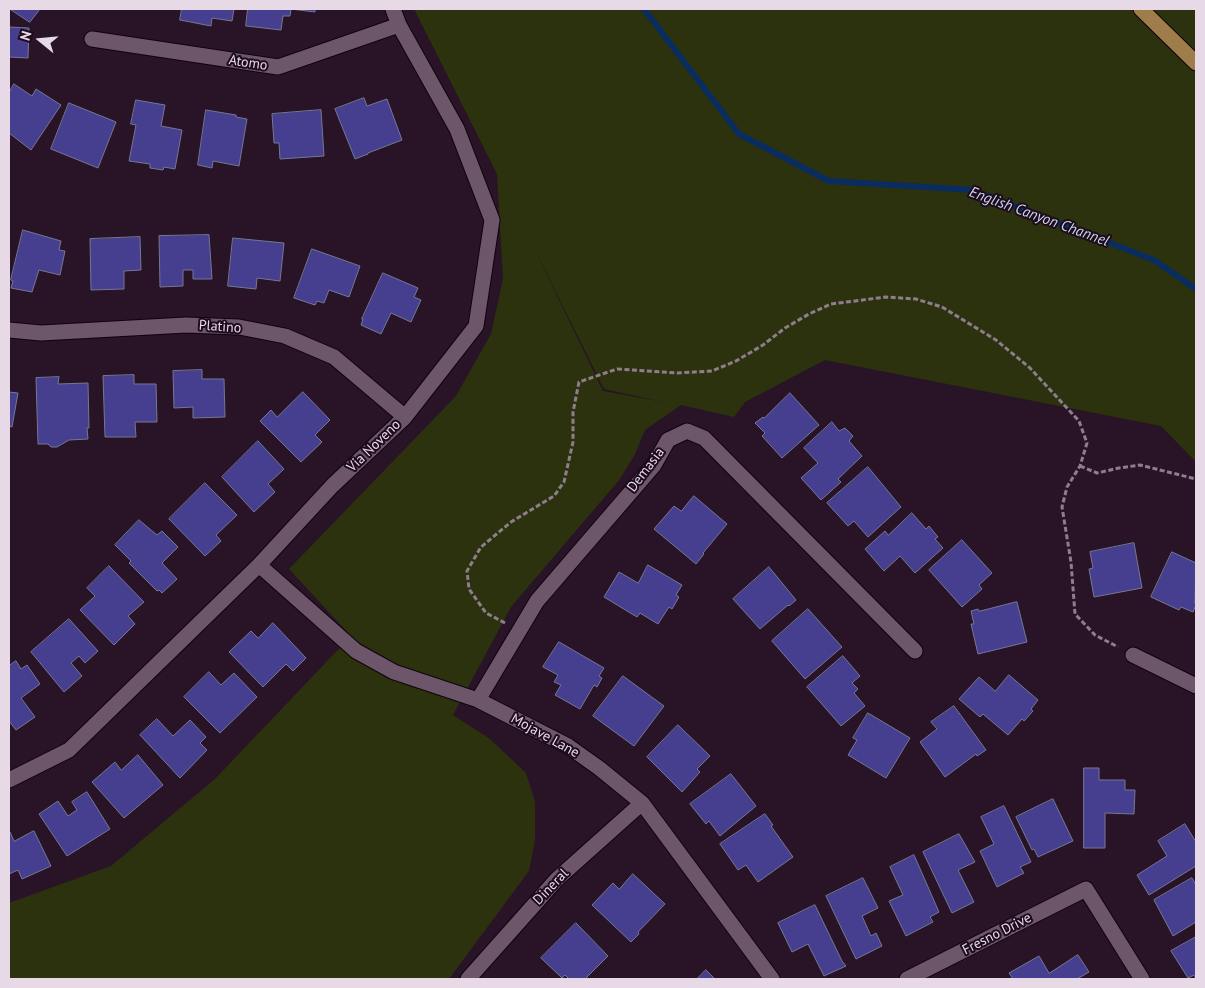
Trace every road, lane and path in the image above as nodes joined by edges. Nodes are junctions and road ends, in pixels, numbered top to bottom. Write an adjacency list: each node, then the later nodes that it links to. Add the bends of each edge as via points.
1 (393, 9): 3 (street, Via Noveno)
2 (1141, 9): 5 (main road)
3 (399, 25): 4 (street, Atomo, via 278,67); 7 (street, Via Noveno, via 457,129 492,220 476,326)
4 (92, 39)
5 (1196, 63)
6 (9, 330): 7 (street, Platino, via 41,333 186,325 238,327 285,336 334,357)
7 (405, 417): 10 (street, Via Noveno, via 332,486)
8 (1080, 466): 9 (path, via 1097,473 1140,465); 11 (path, via 1087,443 1079,421 1030,368 996,340 942,307 916,299 886,297 831,304 785,328 736,361 712,371 677,373 617,369 579,382 573,412 573,442 564,482 554,496 511,522 481,547 468,571 469,589 486,613); 13 (path, via 1067,486 1062,507 1071,562 1074,614 1095,635)
9 (1196, 479)
10 (259, 565): 15 (street, Mojave Lane, via 356,651 394,672); 16 (street, Via Noveno, via 69,750)
11 (519, 631): 12 (street, Demasia, via 536,602 654,465 668,440 687,431 704,438); 15 (street, Demasia)
12 (915, 651)
13 (1133, 655): 14 (street)
14 (1196, 686)
15 (478, 700): 17 (street, Mojave Lane, via 568,746)
16 (9, 780)
17 (642, 803): 18 (street, Dineral, via 557,879); 19 (street, Mojave Lane)
18 (468, 979)
19 (772, 979)
20 (907, 979): 21 (street, Fresno Drive, via 1086,889)
21 (1142, 979)

